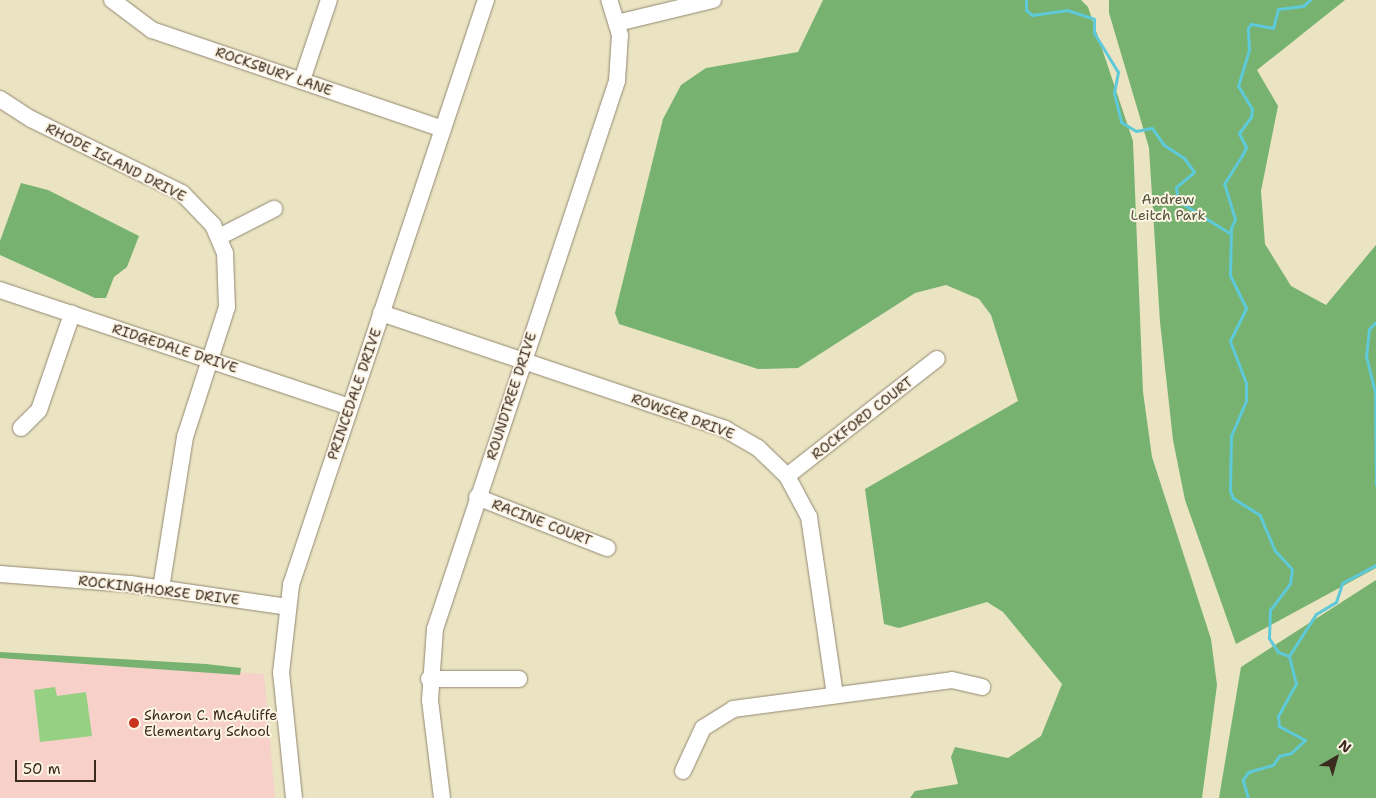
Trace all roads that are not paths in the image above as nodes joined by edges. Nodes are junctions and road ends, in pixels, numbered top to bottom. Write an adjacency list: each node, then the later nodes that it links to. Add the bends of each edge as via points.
1 (112, 0): 7 (street, ROCKSBURY LANE, via 152,30)
2 (329, 0): 7 (street)
3 (486, 0): 9 (street, PRINCEDALE DRIVE)
4 (609, 0): 6 (street, ROUNDTREE DRIVE)
5 (713, 0): 6 (street)
6 (617, 23): 17 (street, ROUNDTREE DRIVE, via 617,81)
7 (302, 80): 9 (street, ROCKSBURY LANE)
8 (0, 99): 11 (street, RHODE ISLAND DRIVE, via 31,119 182,193 204,212)
9 (443, 129): 13 (street, PRINCEDALE DRIVE)
10 (274, 210): 11 (street)
11 (219, 237): 16 (street, RHODE ISLAND DRIVE, via 229,289)
12 (0, 290): 14 (street, RIDGEDALE DRIVE)
13 (381, 313): 17 (street, ROWSER DRIVE); 18 (street, PRINCEDALE DRIVE)
14 (72, 314): 16 (street, RIDGEDALE DRIVE); 19 (street, via 39,410)
15 (937, 359): 20 (street, ROCKFORD COURT)
16 (210, 360): 18 (street, RIDGEDALE DRIVE); 24 (street, RHODE ISLAND DRIVE, via 185,437)
17 (522, 361): 20 (street, ROWSER DRIVE, via 724,429 758,448); 21 (street, ROUNDTREE DRIVE)
18 (349, 407): 25 (street, PRINCEDALE DRIVE)
19 (21, 428)
20 (787, 476): 29 (street, ROWSER DRIVE, via 812,527)
21 (477, 497): 22 (street, RACINE COURT); 26 (street, ROUNDTREE DRIVE, via 438,620)
22 (607, 548)
23 (0, 574): 24 (street, ROCKINGHORSE DRIVE)
24 (161, 588): 25 (street, ROCKINGHORSE DRIVE)
25 (287, 607): 31 (street, PRINCEDALE DRIVE, via 282,690)
26 (429, 679): 27 (street); 32 (street, ROUNDTREE DRIVE)
27 (519, 679)
28 (982, 687): 29 (street, via 952,680)
29 (835, 695): 30 (street, via 724,711 699,734)
30 (683, 771)
31 (294, 798)
32 (442, 798)

